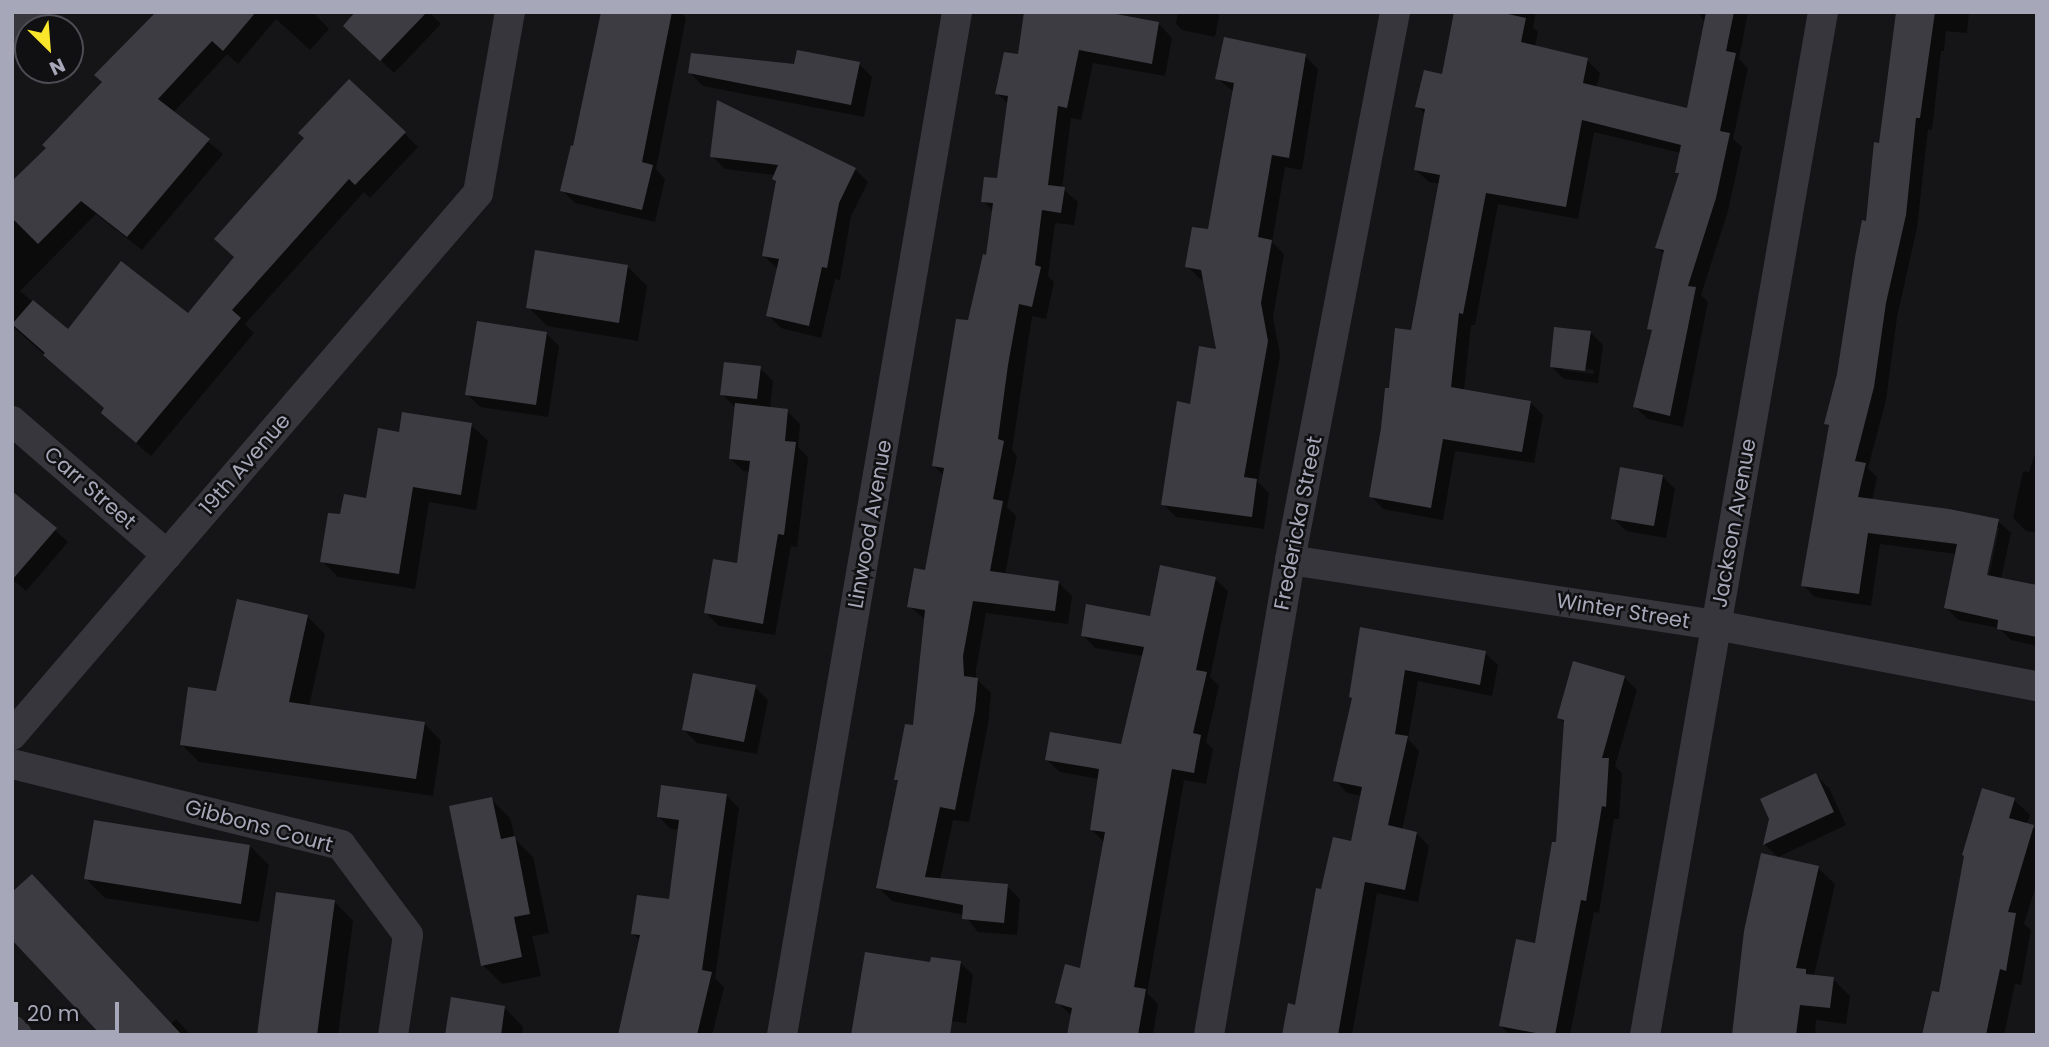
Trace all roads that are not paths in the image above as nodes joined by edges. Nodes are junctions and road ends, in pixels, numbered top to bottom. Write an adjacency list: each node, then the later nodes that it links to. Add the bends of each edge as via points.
1 (34, 12): 6 (street)
2 (510, 12): 8 (street, 19th Avenue, via 478,194)
3 (957, 12): 17 (street, Linwood Avenue)
4 (1395, 12): 9 (street, Fredericka Street)
5 (1823, 12): 10 (street, Jackson Avenue)
6 (12, 37)
7 (12, 421): 8 (street, Carr Street)
8 (167, 555): 12 (street, 19th Avenue)
9 (1290, 560): 10 (street, Winter Street); 18 (street, Fredericka Street)
10 (1717, 625): 11 (street, Winter Street); 19 (street, Jackson Avenue)
11 (2037, 686)
12 (12, 735)
13 (12, 764): 16 (street, Gibbons Court, via 341,845 408,935)
14 (12, 1030): 15 (street)
15 (17, 1035)
16 (393, 1035)
17 (782, 1035)
18 (1209, 1035)
19 (1646, 1035)

